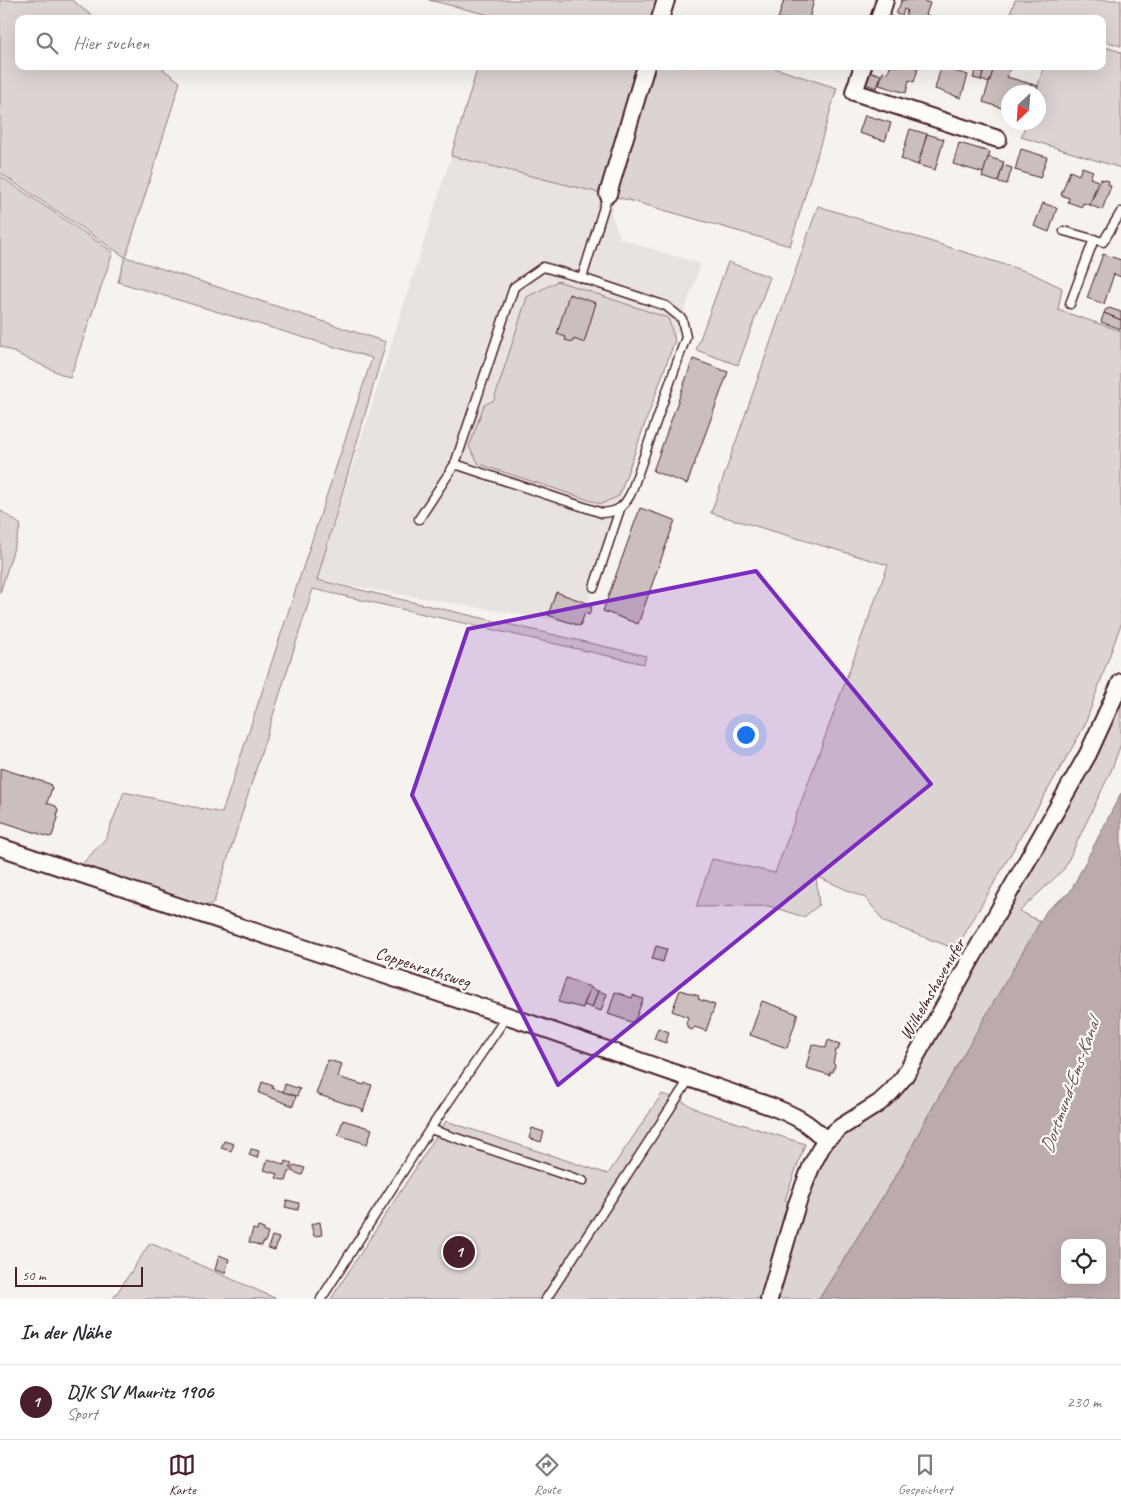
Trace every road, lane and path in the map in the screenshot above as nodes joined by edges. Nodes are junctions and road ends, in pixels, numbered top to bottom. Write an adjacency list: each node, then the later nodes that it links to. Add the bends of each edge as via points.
1 (666, 0): 3 (street)
2 (885, 0): 4 (street)
3 (661, 15)
4 (880, 15)
5 (645, 70): 8 (street)
6 (861, 70): 7 (street, via 854,92)
7 (998, 139)
8 (608, 194): 12 (lane)
9 (1121, 212): 11 (lane, via 1103,242)
10 (1064, 231): 11 (lane)
11 (1094, 239): 13 (lane)
12 (582, 278): 14 (lane, via 543,268 514,286); 15 (lane, via 666,306 682,319 686,337 631,493)
13 (1070, 304)
14 (455, 464): 15 (lane, via 602,513); 16 (lane)
15 (620, 509): 17 (lane)
16 (419, 519)
17 (594, 587)
18 (1121, 682): 23 (street, Wilhelmshavenufer, via 1088,754 904,1077 879,1103)
19 (0, 847): 20 (street, Coppenrathsweg)
20 (507, 1016): 21 (street, Coppenrathsweg); 22 (lane)
21 (690, 1078): 23 (street, Coppenrathsweg, via 788,1112 813,1126); 26 (lane)
22 (430, 1129): 24 (lane); 25 (lane)
23 (826, 1140): 27 (street, Wilhelmshavenufer, via 811,1167 797,1204)
24 (583, 1181)
25 (321, 1299)
26 (546, 1299)
27 (769, 1299)

